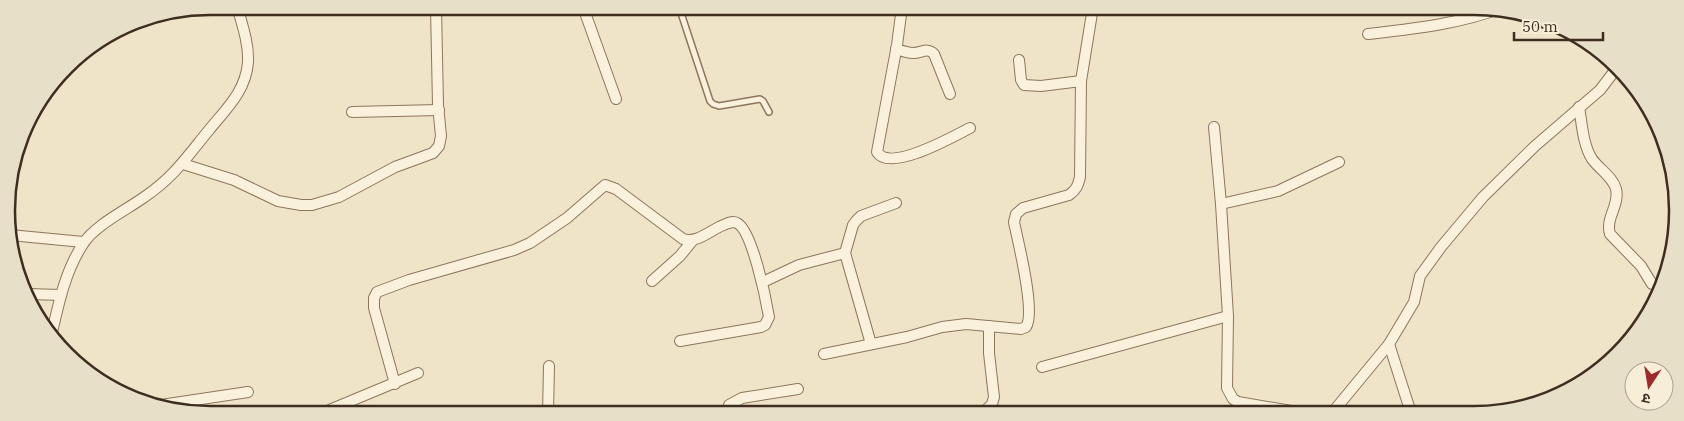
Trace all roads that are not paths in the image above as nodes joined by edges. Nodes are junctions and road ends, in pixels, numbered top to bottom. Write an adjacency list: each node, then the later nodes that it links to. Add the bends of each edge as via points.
1 (240, 15): 22 (street, via 248,64 240,90)
2 (436, 15): 16 (street)
3 (586, 15): 14 (street)
4 (682, 15): 18 (lane, via 710,101 719,106 762,99)
5 (901, 15): 9 (street)
6 (1092, 15): 12 (street)
7 (1481, 15): 8 (street)
8 (1368, 34)
9 (896, 50): 13 (street, via 912,53 931,51); 20 (street, via 877,147 880,156 891,159 925,150)
10 (1019, 60): 12 (street, via 1024,85)
11 (1613, 73): 15 (street, via 1600,90)
12 (1081, 81): 35 (street, via 1078,185 1069,195 1023,208 1014,217 1024,268 1028,324 1021,329)
13 (950, 94)
14 (616, 99)
15 (1579, 107): 31 (street, via 1589,152 1615,186 1616,200 1608,227 1610,234 1641,266); 39 (street, via 1483,197 1441,247 1420,276 1414,302)
16 (439, 110): 17 (street); 22 (street, via 441,136 439,146 432,153 312,205 278,201 234,180)
17 (352, 112)
18 (770, 112)
19 (1214, 127): 24 (street)
20 (970, 128)
21 (1339, 162): 24 (street, via 1278,191)
22 (183, 164): 27 (street, via 166,182 100,227)
23 (896, 203): 28 (street, via 856,220)
24 (1221, 204): 34 (street)
25 (17, 236): 27 (street)
26 (693, 240): 29 (street); 30 (street, via 727,223 739,224 746,233); 44 (street, via 680,237 606,184 530,243 377,292 374,308)
27 (84, 242): 33 (street)
28 (845, 253): 30 (street, via 799,265); 38 (street)
29 (652, 281)
30 (762, 282): 37 (street, via 769,316 766,325)
31 (1652, 284)
32 (34, 294): 33 (street)
33 (61, 295): 36 (street)
34 (1228, 316): 42 (street); 52 (street, via 1227,388 1238,402)
35 (989, 326): 38 (street, via 942,327); 51 (street, via 994,397)
36 (53, 327)
37 (680, 341)
38 (870, 344): 40 (street)
39 (1389, 344): 53 (street); 54 (street)
40 (824, 354)
41 (549, 366): 49 (street)
42 (1042, 368)
43 (418, 373): 44 (street)
44 (395, 384): 48 (street)
45 (798, 389): 50 (street, via 742,398)
46 (248, 392): 47 (street)
47 (177, 403)
48 (340, 406)
49 (548, 406)
50 (729, 406)
51 (990, 406)
52 (1262, 406)
53 (1338, 406)
54 (1409, 406)

